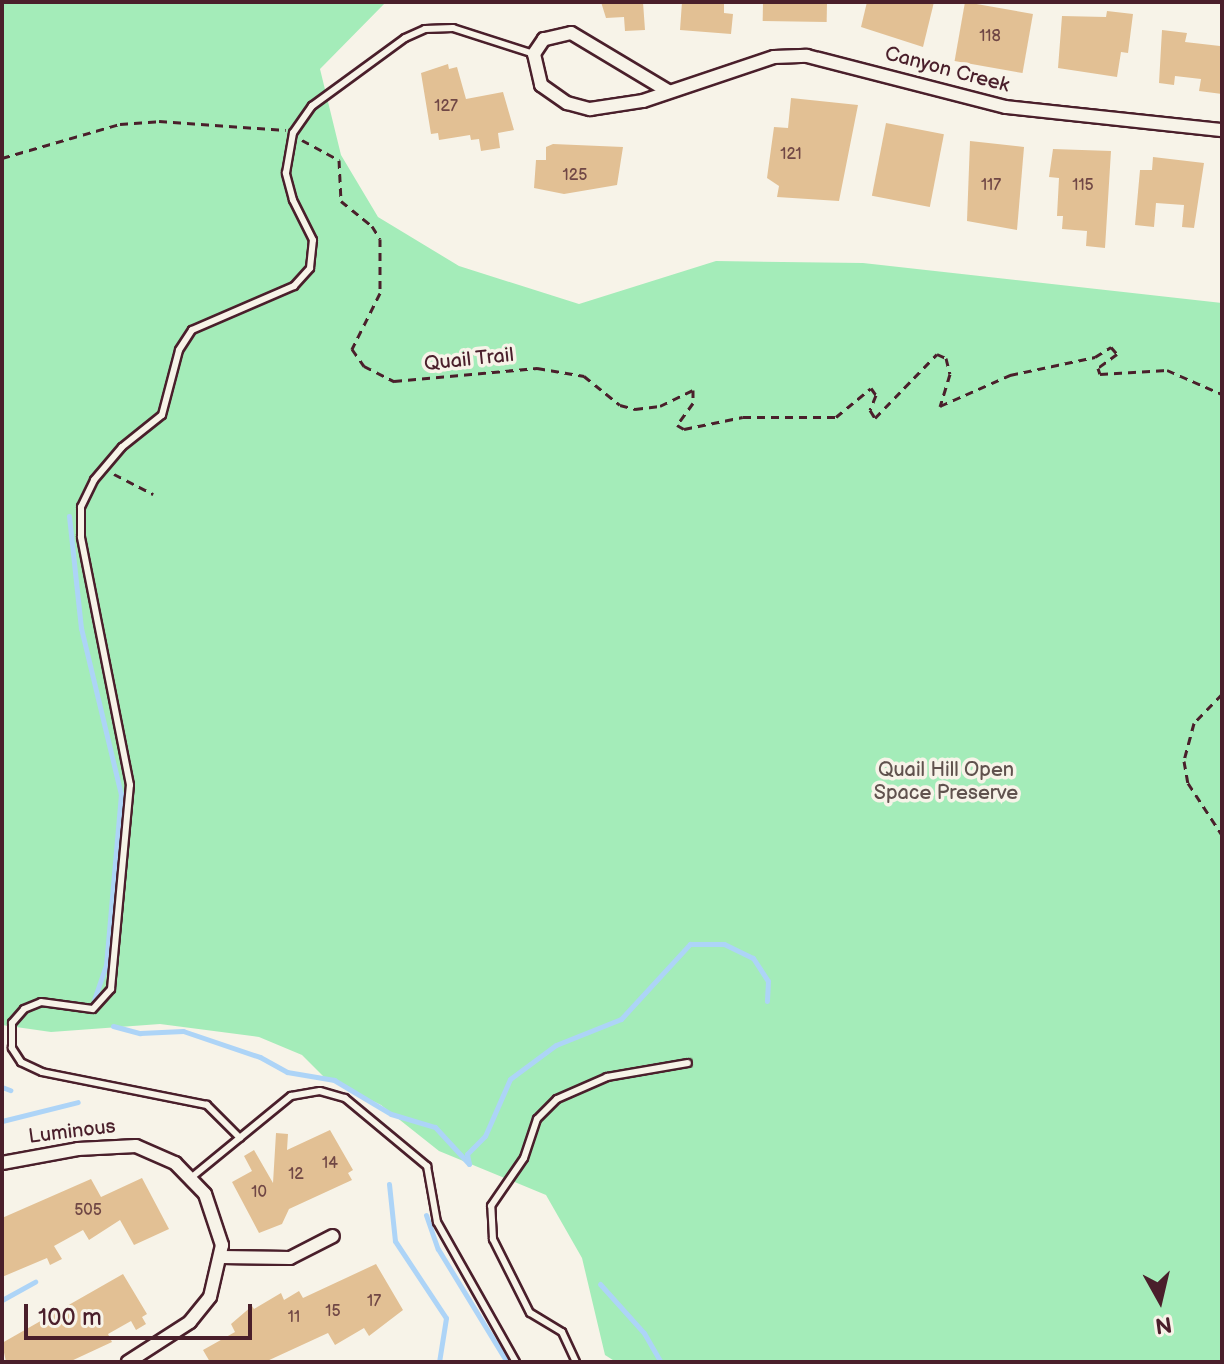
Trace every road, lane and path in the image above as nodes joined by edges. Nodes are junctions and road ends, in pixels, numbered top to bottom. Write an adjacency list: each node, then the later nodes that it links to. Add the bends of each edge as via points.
1 (534, 54): 2 (street, via 544,39 571,33); 2 (street, Canyon Creek, via 541,85 567,103 615,108); 4 (lane, via 463,31 425,29 320,98)
2 (668, 91): 3 (street, Canyon Creek, via 774,57 807,56 1006,107)
3 (1222, 130)
4 (293, 133): 5 (path, Quail Trail, via 258,125 146,122 96,127 60,144); 6 (path, Quail Trail, via 339,160 341,201 380,239 380,293 352,349 364,366 394,381 537,368 584,376 620,405 635,409 660,406 693,390 693,403 677,425 686,429 743,417 836,417 871,388 876,395 870,410 875,418 937,354 946,358 950,374 940,406 1010,375 1093,358 1111,347 1117,354 1097,369 1100,374 1167,370); 12 (lane, via 286,173 313,240 307,274 288,290 192,330 179,350 162,415 122,447 83,500 81,537 130,785 111,989 93,1009 32,1004 17,1015 10,1032 15,1055 32,1069 191,1099 219,1113)
5 (2, 158)
6 (1222, 394)
7 (114, 474): 8 (path)
8 (153, 494)
9 (1222, 694): 10 (path, via 1194,723 1184,761 1188,783)
10 (1222, 835)
11 (688, 1063): 19 (lane, via 607,1077 557,1099 537,1119 524,1158 491,1206 493,1239 530,1313 562,1332)
12 (240, 1138): 14 (lane); 18 (lane, via 281,1102 304,1092 336,1094 367,1114 430,1172 437,1222)
13 (2, 1163): 14 (street, Luminous, via 124,1145 161,1155)
14 (192, 1177): 16 (street, Luminous, via 217,1220)
15 (333, 1236): 16 (street, via 290,1258)
16 (222, 1257): 17 (street, Luminous, via 210,1297 196,1316)
17 (128, 1362)
18 (516, 1362)
19 (576, 1362)

